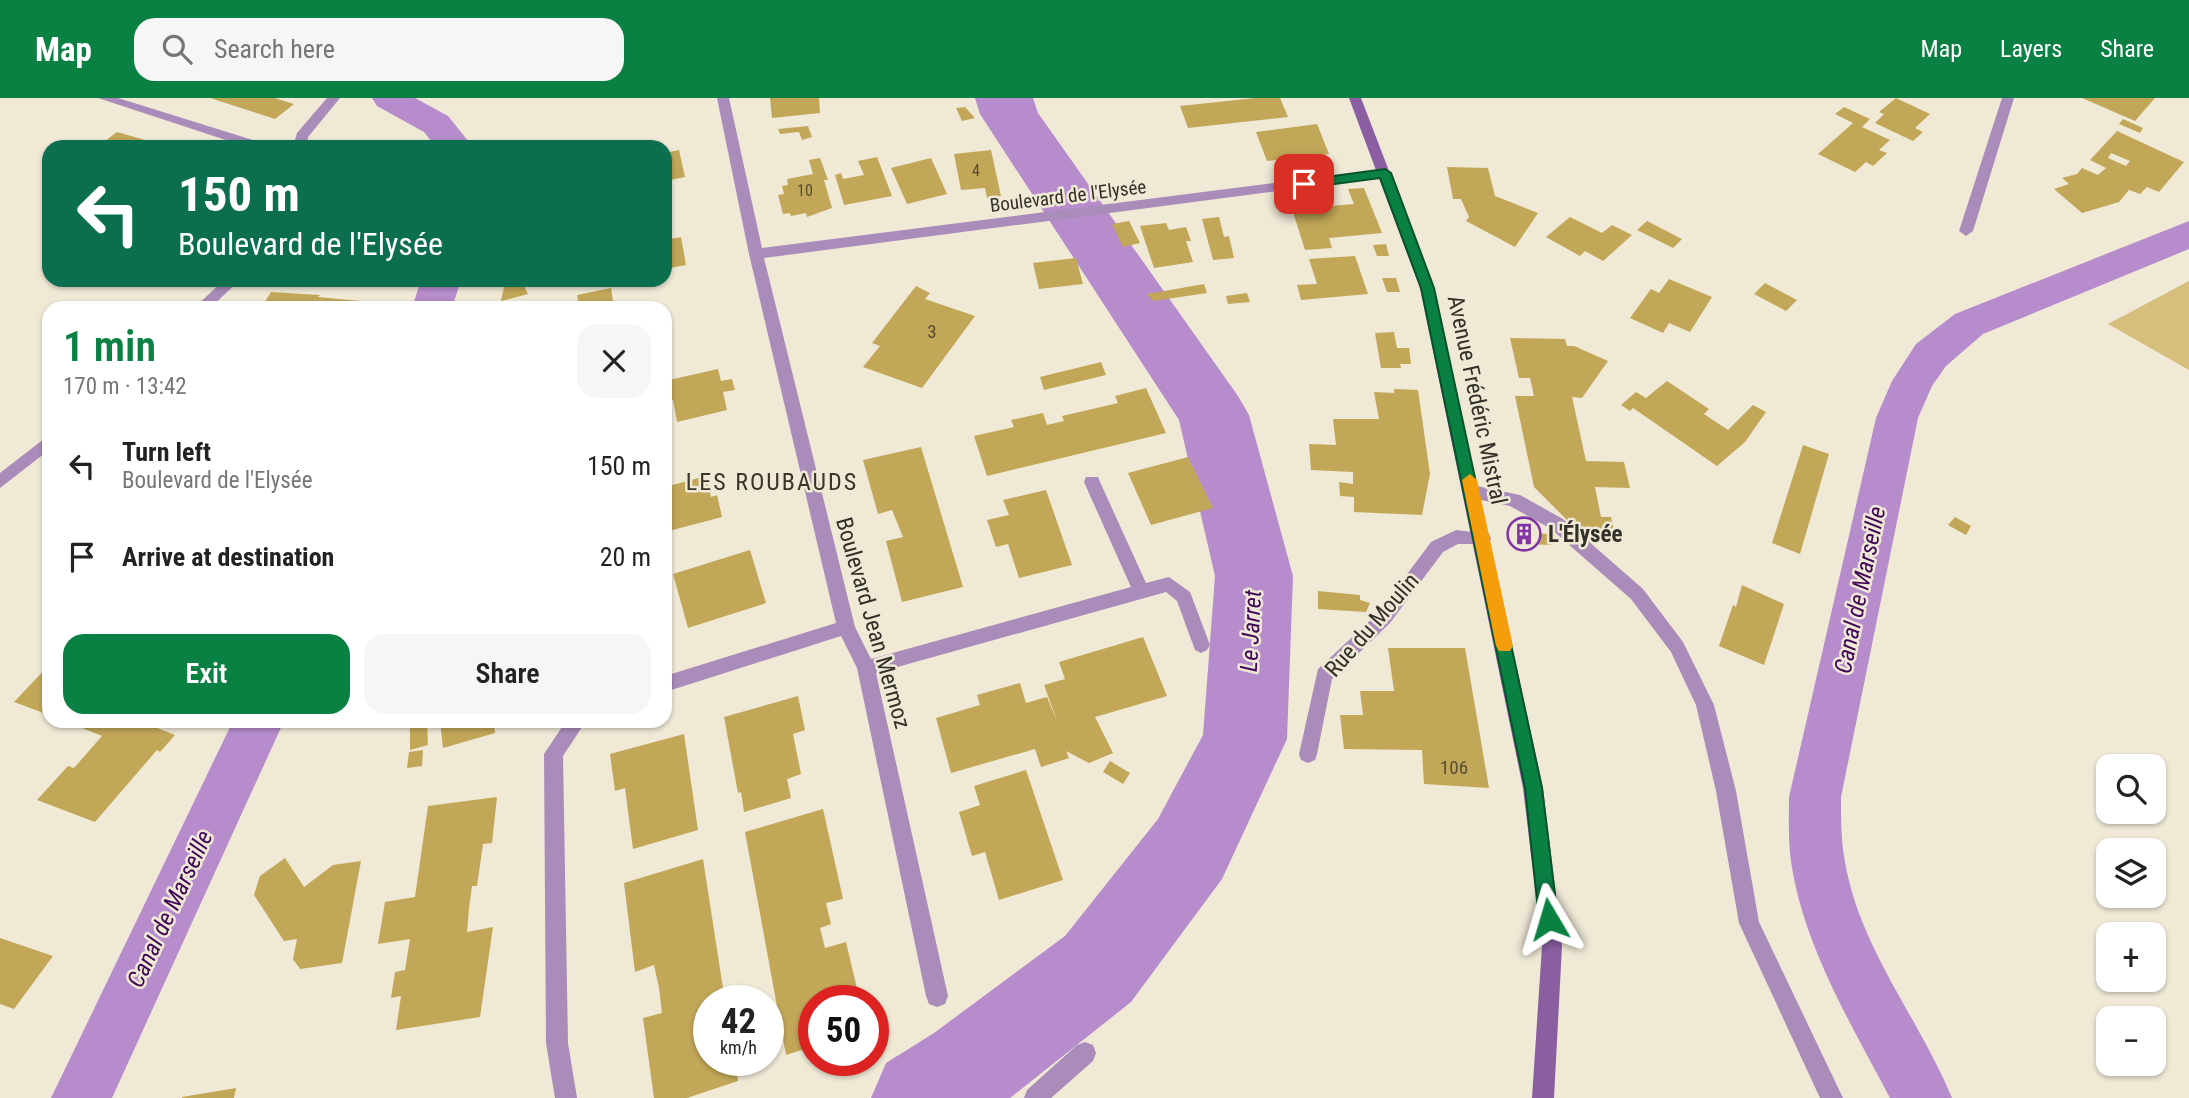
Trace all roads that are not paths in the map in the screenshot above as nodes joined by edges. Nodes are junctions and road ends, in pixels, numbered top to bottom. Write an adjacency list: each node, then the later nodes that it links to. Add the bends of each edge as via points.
1 (104, 98): 6 (street)
2 (334, 98): 7 (street)
3 (723, 98): 10 (street, Boulevard Jean Mermoz)
4 (1355, 98): 8 (main road, Avenue Frédéric Mistral)
5 (2008, 98): 9 (street)
6 (239, 140)
7 (301, 140)
8 (1385, 173): 10 (street, Boulevard de l'Elysée); 16 (main road, Avenue Frédéric Mistral, via 1427,288)
9 (1966, 231)
10 (756, 254): 19 (street, Boulevard Jean Mermoz)
11 (225, 287): 12 (street)
12 (209, 301)
13 (42, 447): 14 (street)
14 (0, 482)
15 (1092, 482): 18 (street)
16 (1472, 492): 17 (main road, Avenue Frédéric Mistral); 30 (street, via 1514,500 1557,524 1637,594 1677,648 1705,705 1726,791 1749,923)
17 (1483, 539): 24 (street, Rue du Moulin, via 1456,537 1437,547 1384,618 1324,675); 29 (main road, Avenue Frédéric Mistral, via 1533,788 1552,946)
18 (1141, 590): 20 (street, via 1169,584 1184,597); 21 (street)
19 (846, 627): 21 (street, Boulevard Jean Mermoz); 22 (street)
20 (1201, 645)
21 (866, 668): 25 (street, Boulevard Jean Mermoz)
22 (672, 682)
23 (572, 728): 27 (street, via 553,754 557,1043)
24 (1308, 754)
25 (937, 996)
26 (1085, 1053): 28 (street)
27 (566, 1098)
28 (1035, 1098)
29 (1544, 1098)
30 (1832, 1098)

